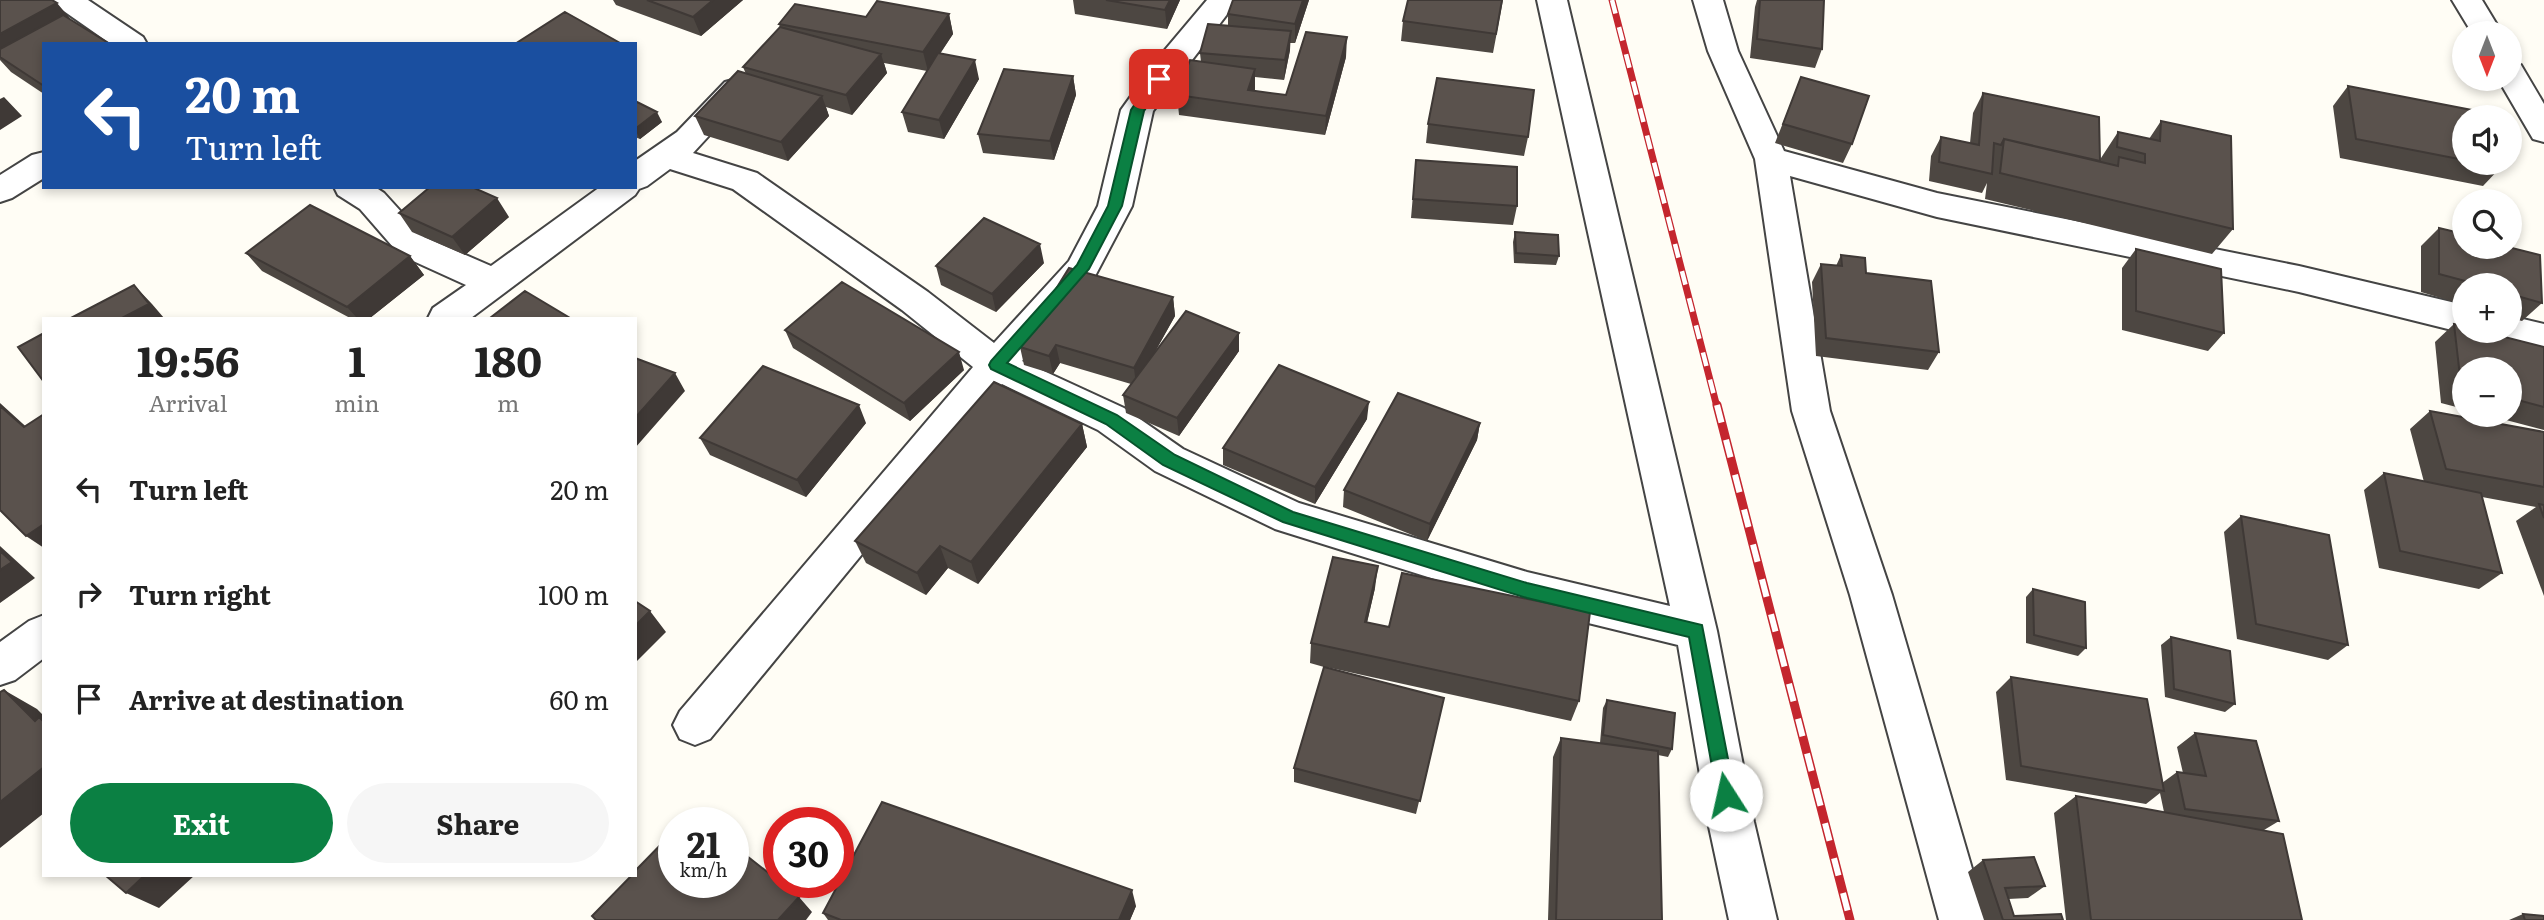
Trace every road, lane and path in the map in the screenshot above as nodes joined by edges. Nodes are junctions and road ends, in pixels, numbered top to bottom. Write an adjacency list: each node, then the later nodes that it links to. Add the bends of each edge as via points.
1 (68, 0): 7 (street)
2 (1223, 0): 23 (street, via 1137,110 1115,206 1082,269)
3 (1552, 0): 24 (street)
4 (1709, 0): 12 (street, via 1723,51)
5 (2467, 0): 6 (street)
6 (2480, 21)
7 (129, 42)
8 (753, 69): 11 (street, via 688,140)
9 (2521, 91): 10 (street)
10 (2544, 131)
11 (666, 156): 14 (street); 23 (street, via 744,181)
12 (1771, 159): 19 (street, via 1937,205 2299,279); 29 (street, via 1811,411 1871,595)
13 (42, 164): 17 (street)
14 (637, 177)
15 (353, 189): 18 (street, via 372,201 412,246)
16 (620, 189): 18 (street)
17 (0, 190)
18 (493, 282): 20 (street)
19 (2452, 316)
20 (447, 317)
21 (2522, 333): 22 (street)
22 (2544, 338)
23 (996, 365): 24 (street, via 1111,419 1169,460 1289,517 1527,590); 27 (street)
24 (1696, 631): 28 (street)
25 (42, 635): 26 (street)
26 (0, 666)
27 (695, 725)
28 (1753, 920)
29 (1963, 920)

